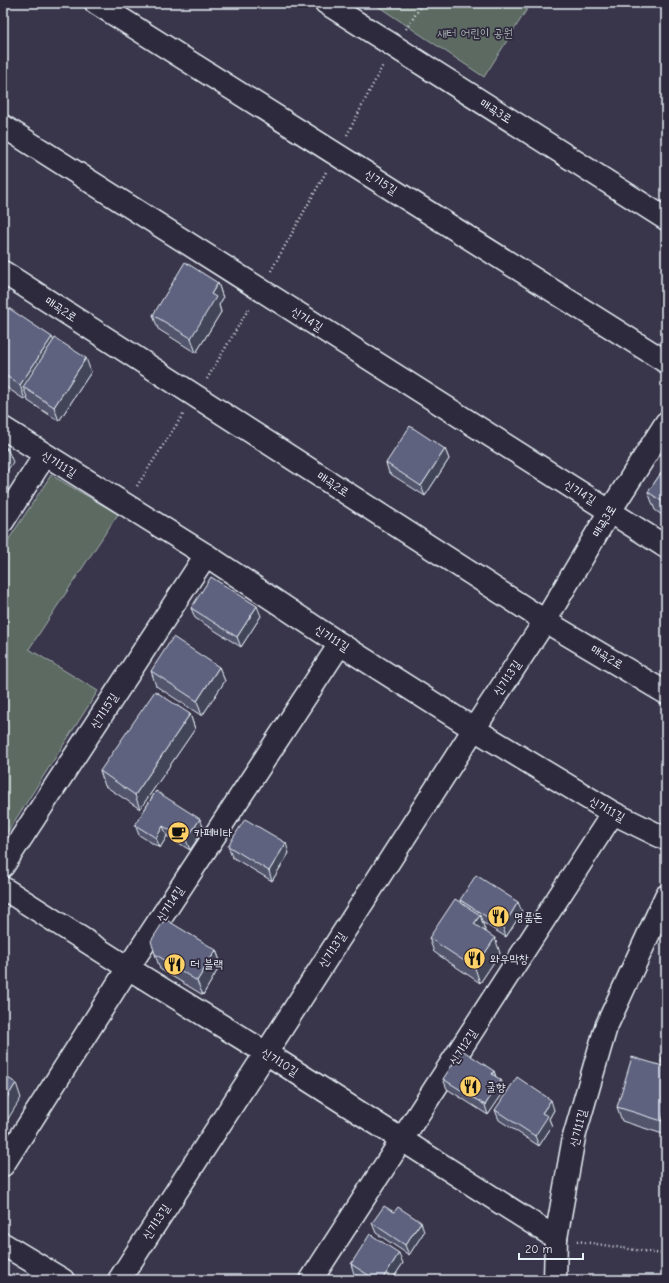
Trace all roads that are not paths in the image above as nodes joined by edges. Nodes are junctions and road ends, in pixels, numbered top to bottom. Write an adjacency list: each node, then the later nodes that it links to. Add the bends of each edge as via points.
1 (96, 3): 6 (street, 신기5길)
2 (326, 3): 4 (street, 매곡3로)
3 (3, 126): 10 (street, 신기4길)
4 (666, 219)
5 (3, 272): 14 (street, 매곡2로)
6 (666, 362)
7 (666, 423): 10 (street, 매곡3로)
8 (3, 428): 9 (street, 신기11길)
9 (45, 455): 11 (street); 13 (street, 신기11길)
10 (610, 511): 12 (street, 신기4길); 14 (street, 매곡3로)
11 (3, 521)
12 (666, 547)
13 (206, 555): 15 (street, 신기11길); 20 (street, 신기15길)
14 (545, 620): 16 (street, 매곡2로); 17 (street, 신기13길)
15 (340, 644): 17 (street, 신기11길); 23 (street, 신기14길)
16 (666, 692)
17 (474, 728): 18 (street, 신기11길); 24 (street, 신기13길)
18 (613, 813): 19 (street, 신기11길); 25 (street, 신기12길)
19 (666, 838)
20 (3, 866)
21 (3, 888): 23 (street, 신기10길)
22 (666, 896): 27 (street, 신기11길, via 606,1027 574,1137)
23 (128, 968): 24 (street, 신기10길); 26 (street, 신기14길)
24 (266, 1053): 25 (street, 신기10길); 30 (street, 신기13길)
25 (403, 1140): 27 (street, 신기10길); 31 (street, 신기12길)
26 (3, 1165)
27 (556, 1238): 32 (street, 신기11길)
28 (3, 1244): 29 (street)
29 (63, 1280)
30 (118, 1280)
31 (312, 1280)
32 (554, 1280)

